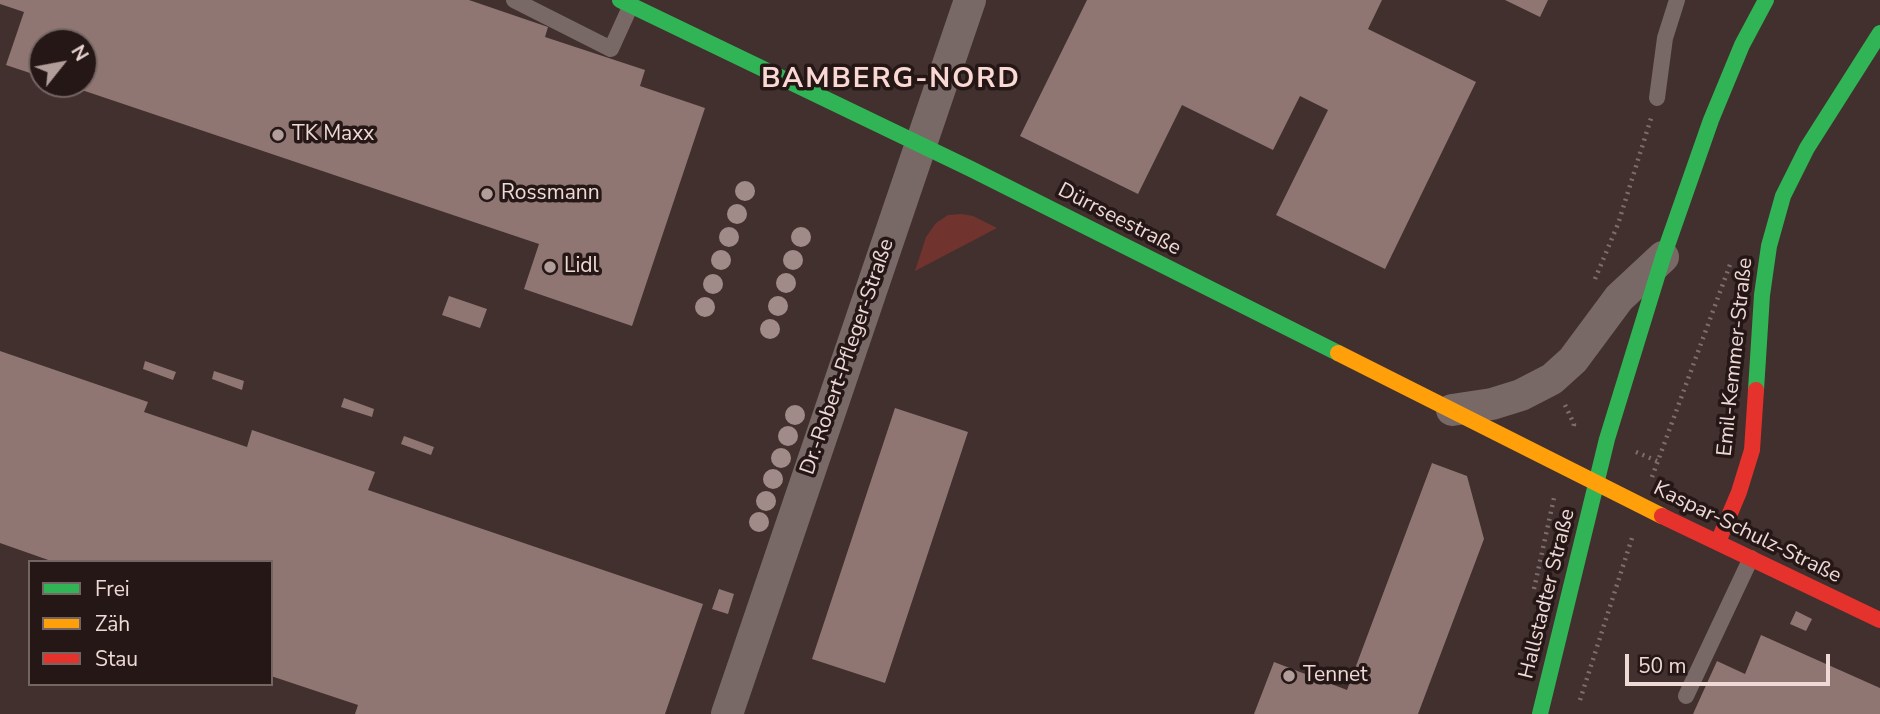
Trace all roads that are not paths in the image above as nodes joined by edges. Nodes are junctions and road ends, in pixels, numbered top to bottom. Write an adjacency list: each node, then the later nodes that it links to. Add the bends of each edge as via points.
1 (514, 0): 5 (lane, via 611,49)
2 (970, 0): 8 (street, Dr.-Robert-Pfleger-Straße)
3 (1677, 0): 7 (lane, via 1665,38)
4 (1766, 0): 9 (street, Hallstadter Straße, via 1711,120)
5 (625, 2): 8 (street, Dürrseestraße)
6 (1880, 33): 12 (street, Emil-Kemmer-Straße, via 1807,148 1783,196 1762,295 1752,450)
7 (1657, 98)
8 (921, 145): 10 (street, Dürrseestraße); 16 (street, Dr.-Robert-Pfleger-Straße)
9 (1663, 257): 10 (street, via 1619,298 1573,360 1552,379 1492,404); 11 (street, Hallstadter Straße)
10 (1452, 410): 11 (street, Dürrseestraße)
11 (1596, 485): 12 (street, Kaspar-Schulz-Straße); 17 (street, Hallstadter Straße)
12 (1718, 542): 13 (street, Kaspar-Schulz-Straße)
13 (1751, 558): 14 (street, Kaspar-Schulz-Straße); 15 (lane)
14 (1880, 620)
15 (1686, 696)
16 (727, 714)
17 (1540, 714)

